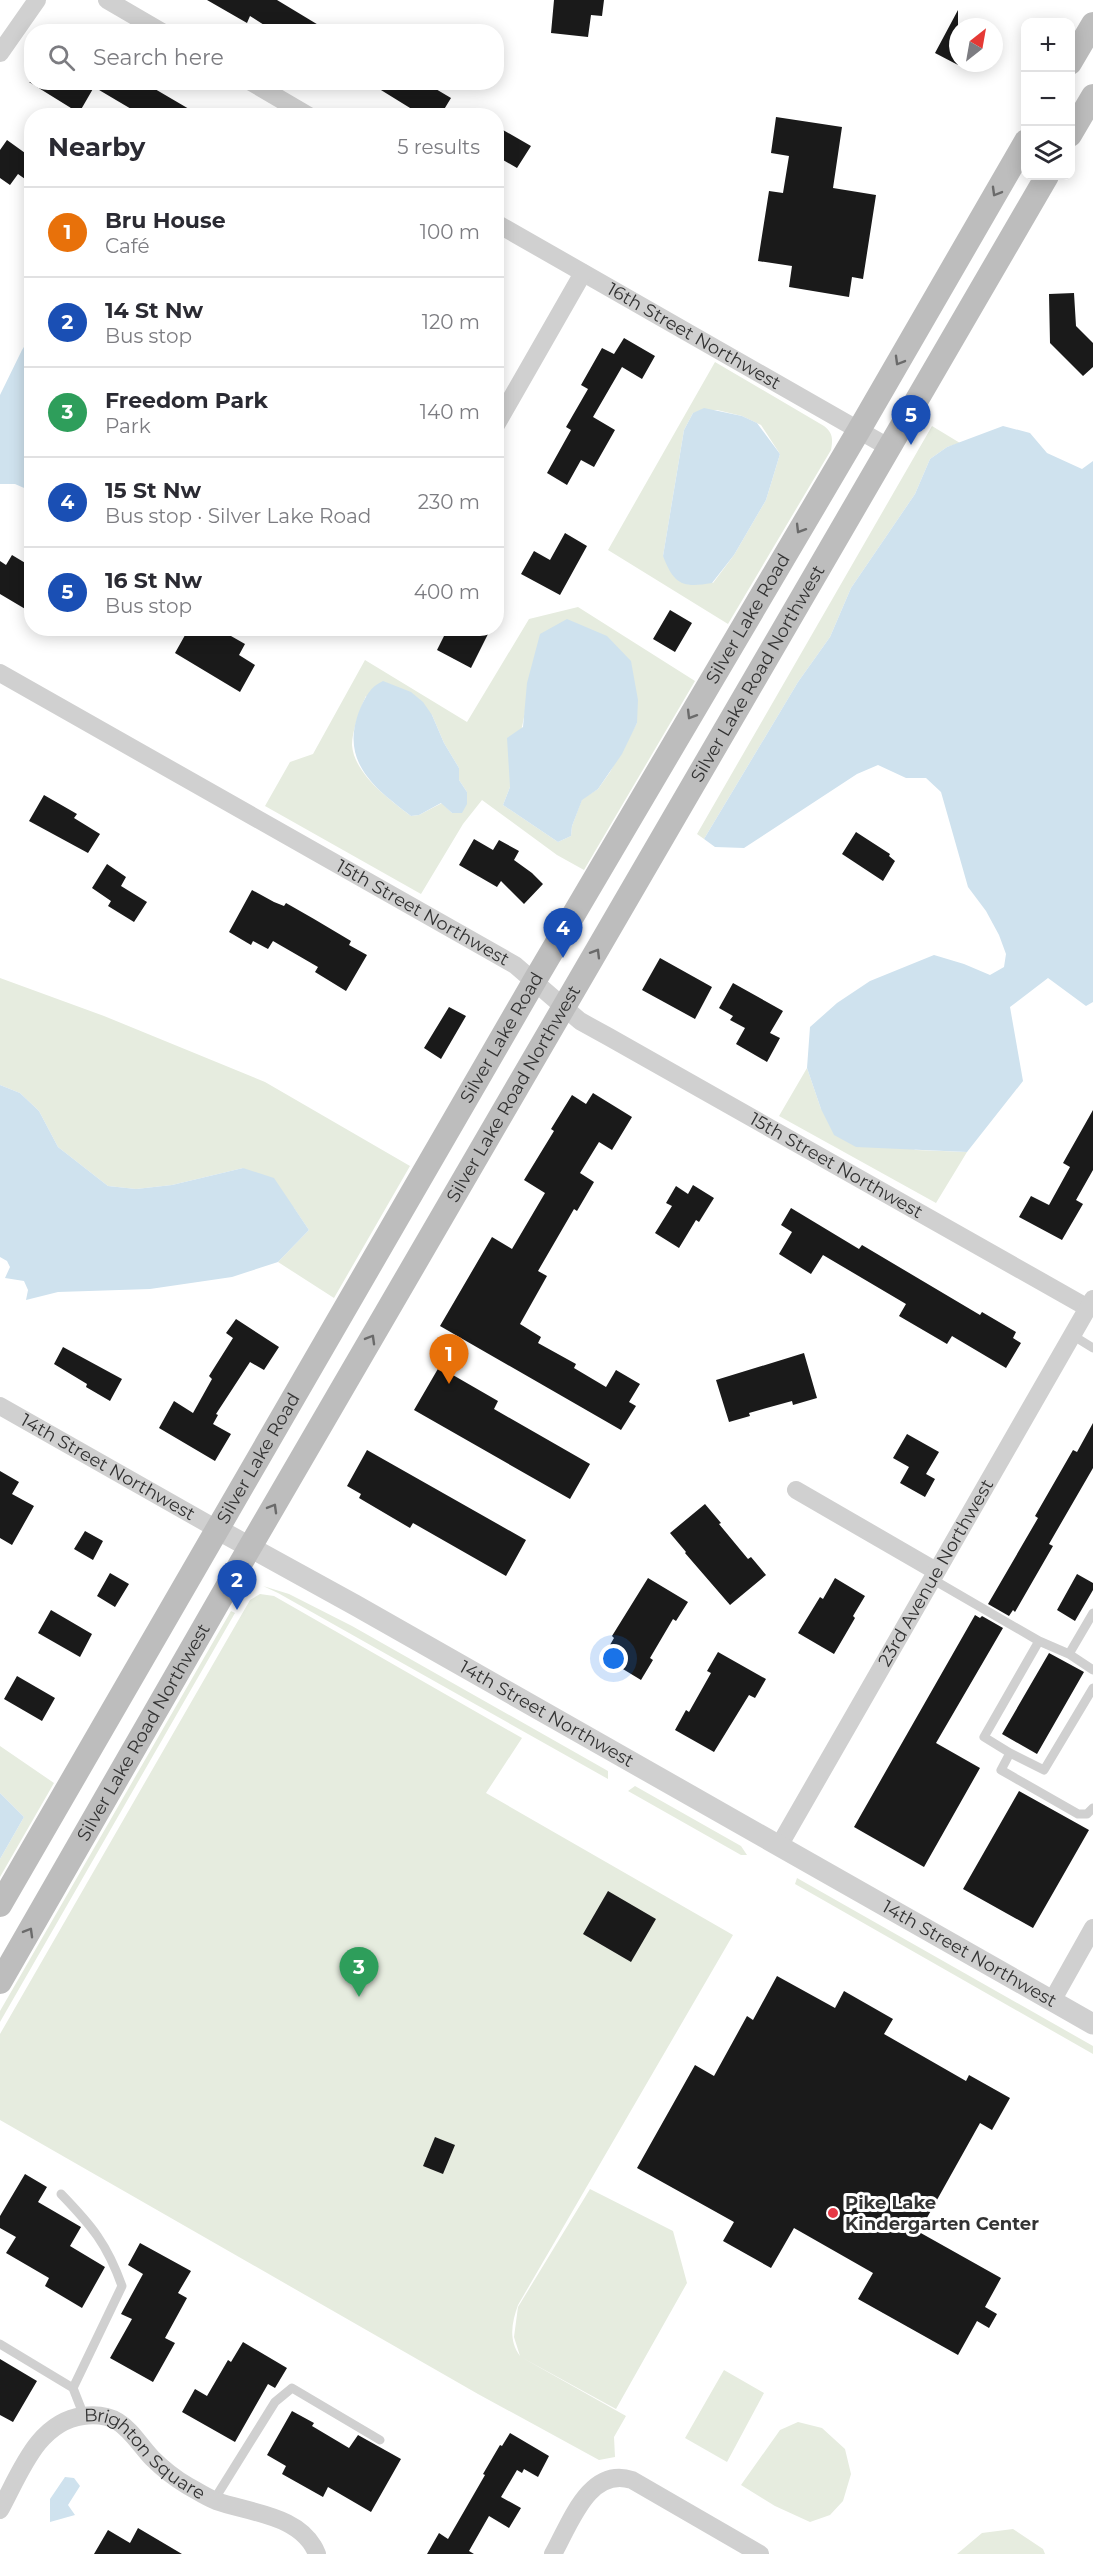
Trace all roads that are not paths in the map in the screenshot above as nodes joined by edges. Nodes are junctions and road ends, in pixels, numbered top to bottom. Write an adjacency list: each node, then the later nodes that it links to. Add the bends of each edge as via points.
1 (37, 0): 5 (street)
2 (107, 0): 3 (street)
3 (148, 24)
4 (1093, 24): 6 (main road)
5 (0, 53)
6 (1075, 56)
7 (265, 90): 9 (street)
8 (1093, 96): 10 (main road)
9 (295, 108)
10 (1075, 128)
11 (1021, 150): 16 (main road, Silver Lake Road, one-way to 16)
12 (1045, 180): 17 (main road, Silver Lake Road Northwest)
13 (504, 228): 14 (street, 16th Street Northwest)
14 (583, 273): 15 (street); 16 (street, 16th Street Northwest)
15 (504, 411)
16 (859, 430): 17 (street, 16th Street Northwest); 19 (main road, Silver Lake Road, one-way to 19)
17 (890, 448): 20 (main road, Silver Lake Road Northwest, one-way to 17)
18 (0, 673): 19 (street, 15th Street Northwest, via 515,965)
19 (535, 980): 20 (street, 15th Street Northwest); 26 (main road, Silver Lake Road)
20 (563, 1008): 21 (street, 15th Street Northwest, via 609,1038); 27 (main road, Silver Lake Road Northwest, one-way to 20)
21 (1090, 1304): 22 (street, 23rd Avenue Northwest)
22 (1072, 1335): 23 (lane); 28 (street, 23rd Avenue Northwest)
23 (1093, 1348)
24 (0, 1406): 26 (street, 14th Street Northwest)
25 (796, 1490): 28 (street)
26 (217, 1529): 27 (street, 14th Street Northwest); 37 (main road, Silver Lake Road)
27 (250, 1547): 36 (street, 14th Street Northwest); 39 (main road, Silver Lake Road Northwest, one-way to 27)
28 (934, 1575): 30 (lane); 36 (street, 23rd Avenue Northwest)
29 (1093, 1613): 31 (lane)
30 (1039, 1641): 31 (lane); 34 (lane, via 984,1737)
31 (1069, 1654): 32 (lane)
32 (1093, 1670)
33 (1093, 1688): 34 (lane, via 1044,1770)
34 (1010, 1753): 35 (lane, via 1001,1770 1078,1814)
35 (1093, 1808)
36 (779, 1846): 40 (street, 14th Street Northwest)
37 (0, 1905)
38 (1093, 1928): 40 (street)
39 (0, 1982)
40 (1052, 2001): 41 (street, 14th Street Northwest)
41 (1093, 2024)
42 (61, 2194): 44 (lane, via 92,2226 112,2257 122,2286)
43 (0, 2344): 44 (lane)
44 (73, 2388): 45 (lane)
45 (84, 2416): 47 (street, Brighton Square, via 108,2416 132,2431 153,2458 183,2483); 48 (street, Brighton Square, via 61,2422 40,2440)
46 (380, 2440): 47 (lane, via 292,2388 274,2402)
47 (213, 2500): 49 (street, Brighton Square, via 282,2520 300,2532)
48 (0, 2510)
49 (317, 2554)
50 (553, 2554): 51 (street, via 589,2492 600,2481 621,2476)
51 (759, 2554)

